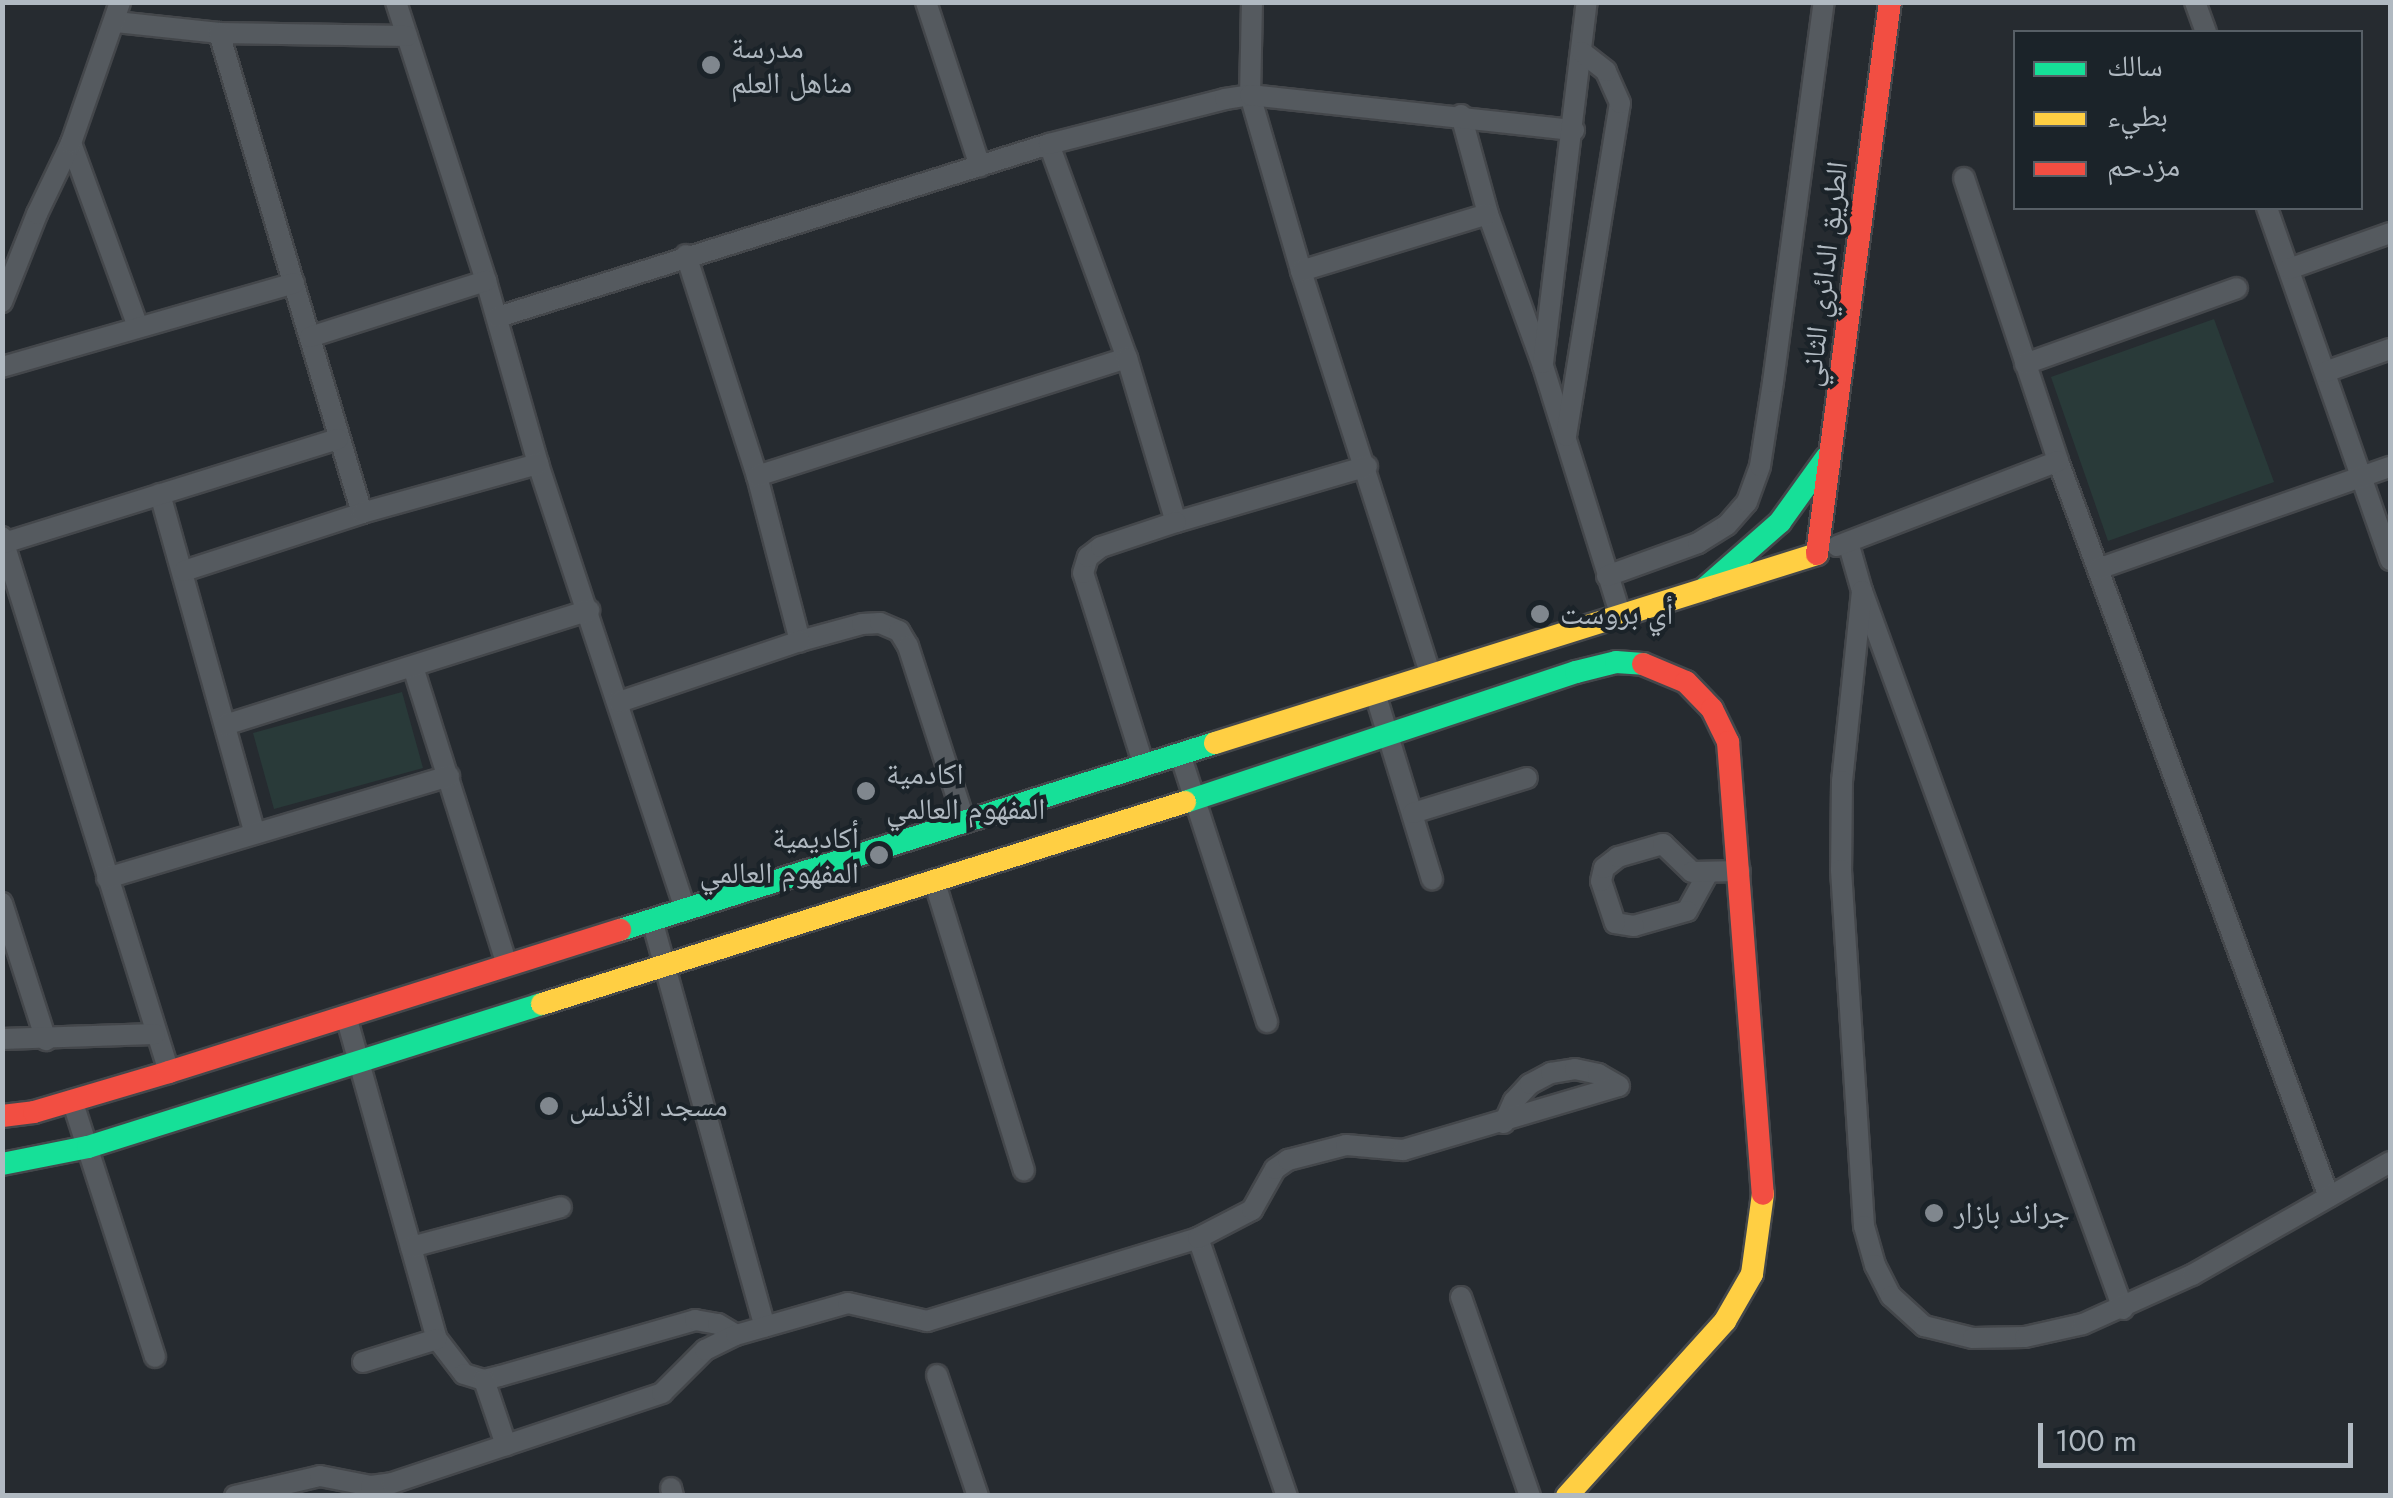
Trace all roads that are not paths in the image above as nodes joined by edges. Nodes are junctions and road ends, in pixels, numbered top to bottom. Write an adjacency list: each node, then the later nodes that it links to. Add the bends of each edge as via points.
1 (396, 2): 11 (street)
2 (926, 2): 18 (street)
3 (1252, 2): 13 (street)
4 (1587, 2): 12 (street)
5 (1824, 2): 57 (street, via 1760,466 1746,502 1727,525)
6 (1890, 2): 41 (main road, الطريق الدائري الثاني)
7 (2195, 2): 9 (street)
8 (118, 12): 10 (street); 16 (street)
9 (2205, 30)
10 (218, 34): 11 (street); 27 (street)
11 (408, 36): 26 (street)
12 (1582, 52): 15 (street); 40 (street, via 1606,71 1620,104)
13 (1250, 95): 14 (street); 17 (street); 25 (street)
14 (1461, 115): 15 (street); 21 (street)
15 (1574, 130): 36 (street)
16 (72, 143): 29 (street); 31 (street)
17 (1050, 144): 18 (street); 34 (street)
18 (980, 166): 23 (street)
19 (1964, 178): 35 (street)
20 (2268, 210): 24 (street)
21 (1488, 214): 25 (street); 36 (street)
22 (2390, 233): 24 (street)
23 (686, 255): 30 (street); 46 (street)
24 (2288, 269): 38 (street)
25 (1301, 271): 44 (street)
26 (486, 281): 30 (street); 32 (street)
27 (294, 283): 31 (street); 32 (street)
28 (2237, 288): 35 (street)
29 (2, 302)
30 (498, 318): 43 (street)
31 (138, 327): 37 (street)
32 (310, 337): 39 (street)
33 (2390, 349): 38 (street)
34 (1127, 358): 46 (street); 50 (street)
35 (2025, 364): 42 (street)
36 (1543, 366): 40 (street)
37 (2, 367)
38 (2325, 372): 47 (street)
39 (338, 439): 48 (street); 49 (street)
40 (1566, 440): 57 (street)
41 (1832, 447): 53 (main road, الطريق الدائري الثاني); 58 (main road, via 1780,522)
42 (2058, 460): 52 (street); 55 (street)
43 (538, 464): 49 (street); 60 (street)
44 (1367, 466): 50 (street); 64 (street)
45 (2390, 466): 47 (street)
46 (758, 476): 62 (street)
47 (2361, 476): 54 (street); 55 (street)
48 (160, 494): 51 (street); 56 (street)
49 (362, 513): 56 (street)
50 (1176, 522): 70 (street, via 1101,548 1088,557 1083,573)
51 (3, 540): 79 (street)
52 (1848, 542): 53 (street); 59 (street)
53 (1817, 554): 58 (main road)
54 (2390, 560)
55 (2098, 569): 101 (street)
56 (184, 571): 67 (street)
57 (1607, 576): 61 (street)
58 (1705, 588): 61 (main road)
59 (1862, 591): 106 (street); 106 (street, via 1842,781 1842,870 1864,1226 1875,1265 1912,1318 1944,1334 2025,1337)
60 (589, 610): 63 (street); 66 (street)
61 (1621, 616): 64 (main road)
62 (800, 641): 66 (street); 75 (street, via 862,624 900,631)
63 (413, 668): 67 (street); 71 (street)
64 (1431, 675): 65 (main road)
65 (1375, 693): 68 (street); 69 (main road)
66 (619, 702): 83 (street)
67 (224, 726): 76 (street)
68 (1389, 734): 73 (main road); 74 (street); 77 (main road, via 1616,662 1668,669 1712,709 1728,742)
69 (1180, 754): 70 (main road); 73 (street)
70 (1144, 766): 75 (main road)
71 (449, 776): 76 (street); 86 (street)
72 (1527, 778): 74 (street)
73 (1194, 798): 81 (main road); 88 (street)
74 (1414, 814): 80 (street)
75 (966, 822): 83 (main road)
76 (254, 830): 79 (street)
77 (1740, 871): 78 (street); 119 (main road, via 1763,1192 1752,1274 1726,1321)
78 (1708, 872): 78 (street, via 1692,872 1663,844 1618,856 1604,868 1602,881 1615,923 1634,926 1687,911)
79 (107, 878): 89 (street)
80 (1432, 879)
81 (934, 880): 85 (main road); 100 (street)
82 (2, 902): 91 (street)
83 (685, 909): 84 (main road)
84 (652, 920): 85 (street); 86 (main road)
85 (666, 965): 92 (main road); 107 (street)
86 (507, 966): 87 (main road)
87 (346, 1016): 92 (street); 93 (main road)
88 (1267, 1022)
89 (155, 1034): 91 (street); 93 (street)
90 (2, 1039): 91 (street)
91 (46, 1040)
92 (358, 1060): 97 (main road); 104 (street)
93 (169, 1072): 94 (main road)
94 (72, 1100): 95 (main road); 97 (street)
95 (2, 1116)
96 (1504, 1122): 96 (street, via 1586,1096 1619,1086 1598,1074 1552,1073 1530,1084); 103 (street, via 1394,1152 1346,1145 1288,1160 1275,1169 1252,1210)
97 (88, 1147): 99 (main road); 110 (street)
98 (2390, 1162): 101 (street)
99 (2, 1164)
100 (1024, 1170)
101 (2328, 1197): 106 (street)
102 (561, 1206): 104 (street)
103 (1198, 1238): 107 (street, via 928,1321 848,1303); 117 (street)
104 (411, 1247): 109 (street)
105 (1461, 1297): 118 (street)
106 (2123, 1309)
107 (765, 1327): 108 (street)
108 (736, 1336): 113 (street, via 695,1320); 114 (street, via 705,1350 662,1392)
109 (437, 1340): 111 (street); 113 (street, via 464,1374)
110 (155, 1358)
111 (363, 1362)
112 (938, 1375): 116 (street)
113 (484, 1380): 114 (street)
114 (506, 1444): 115 (street, via 392,1484 320,1476)
115 (234, 1496)
116 (978, 1496)
117 (1287, 1496)
118 (1530, 1496)
119 (1568, 1496)

